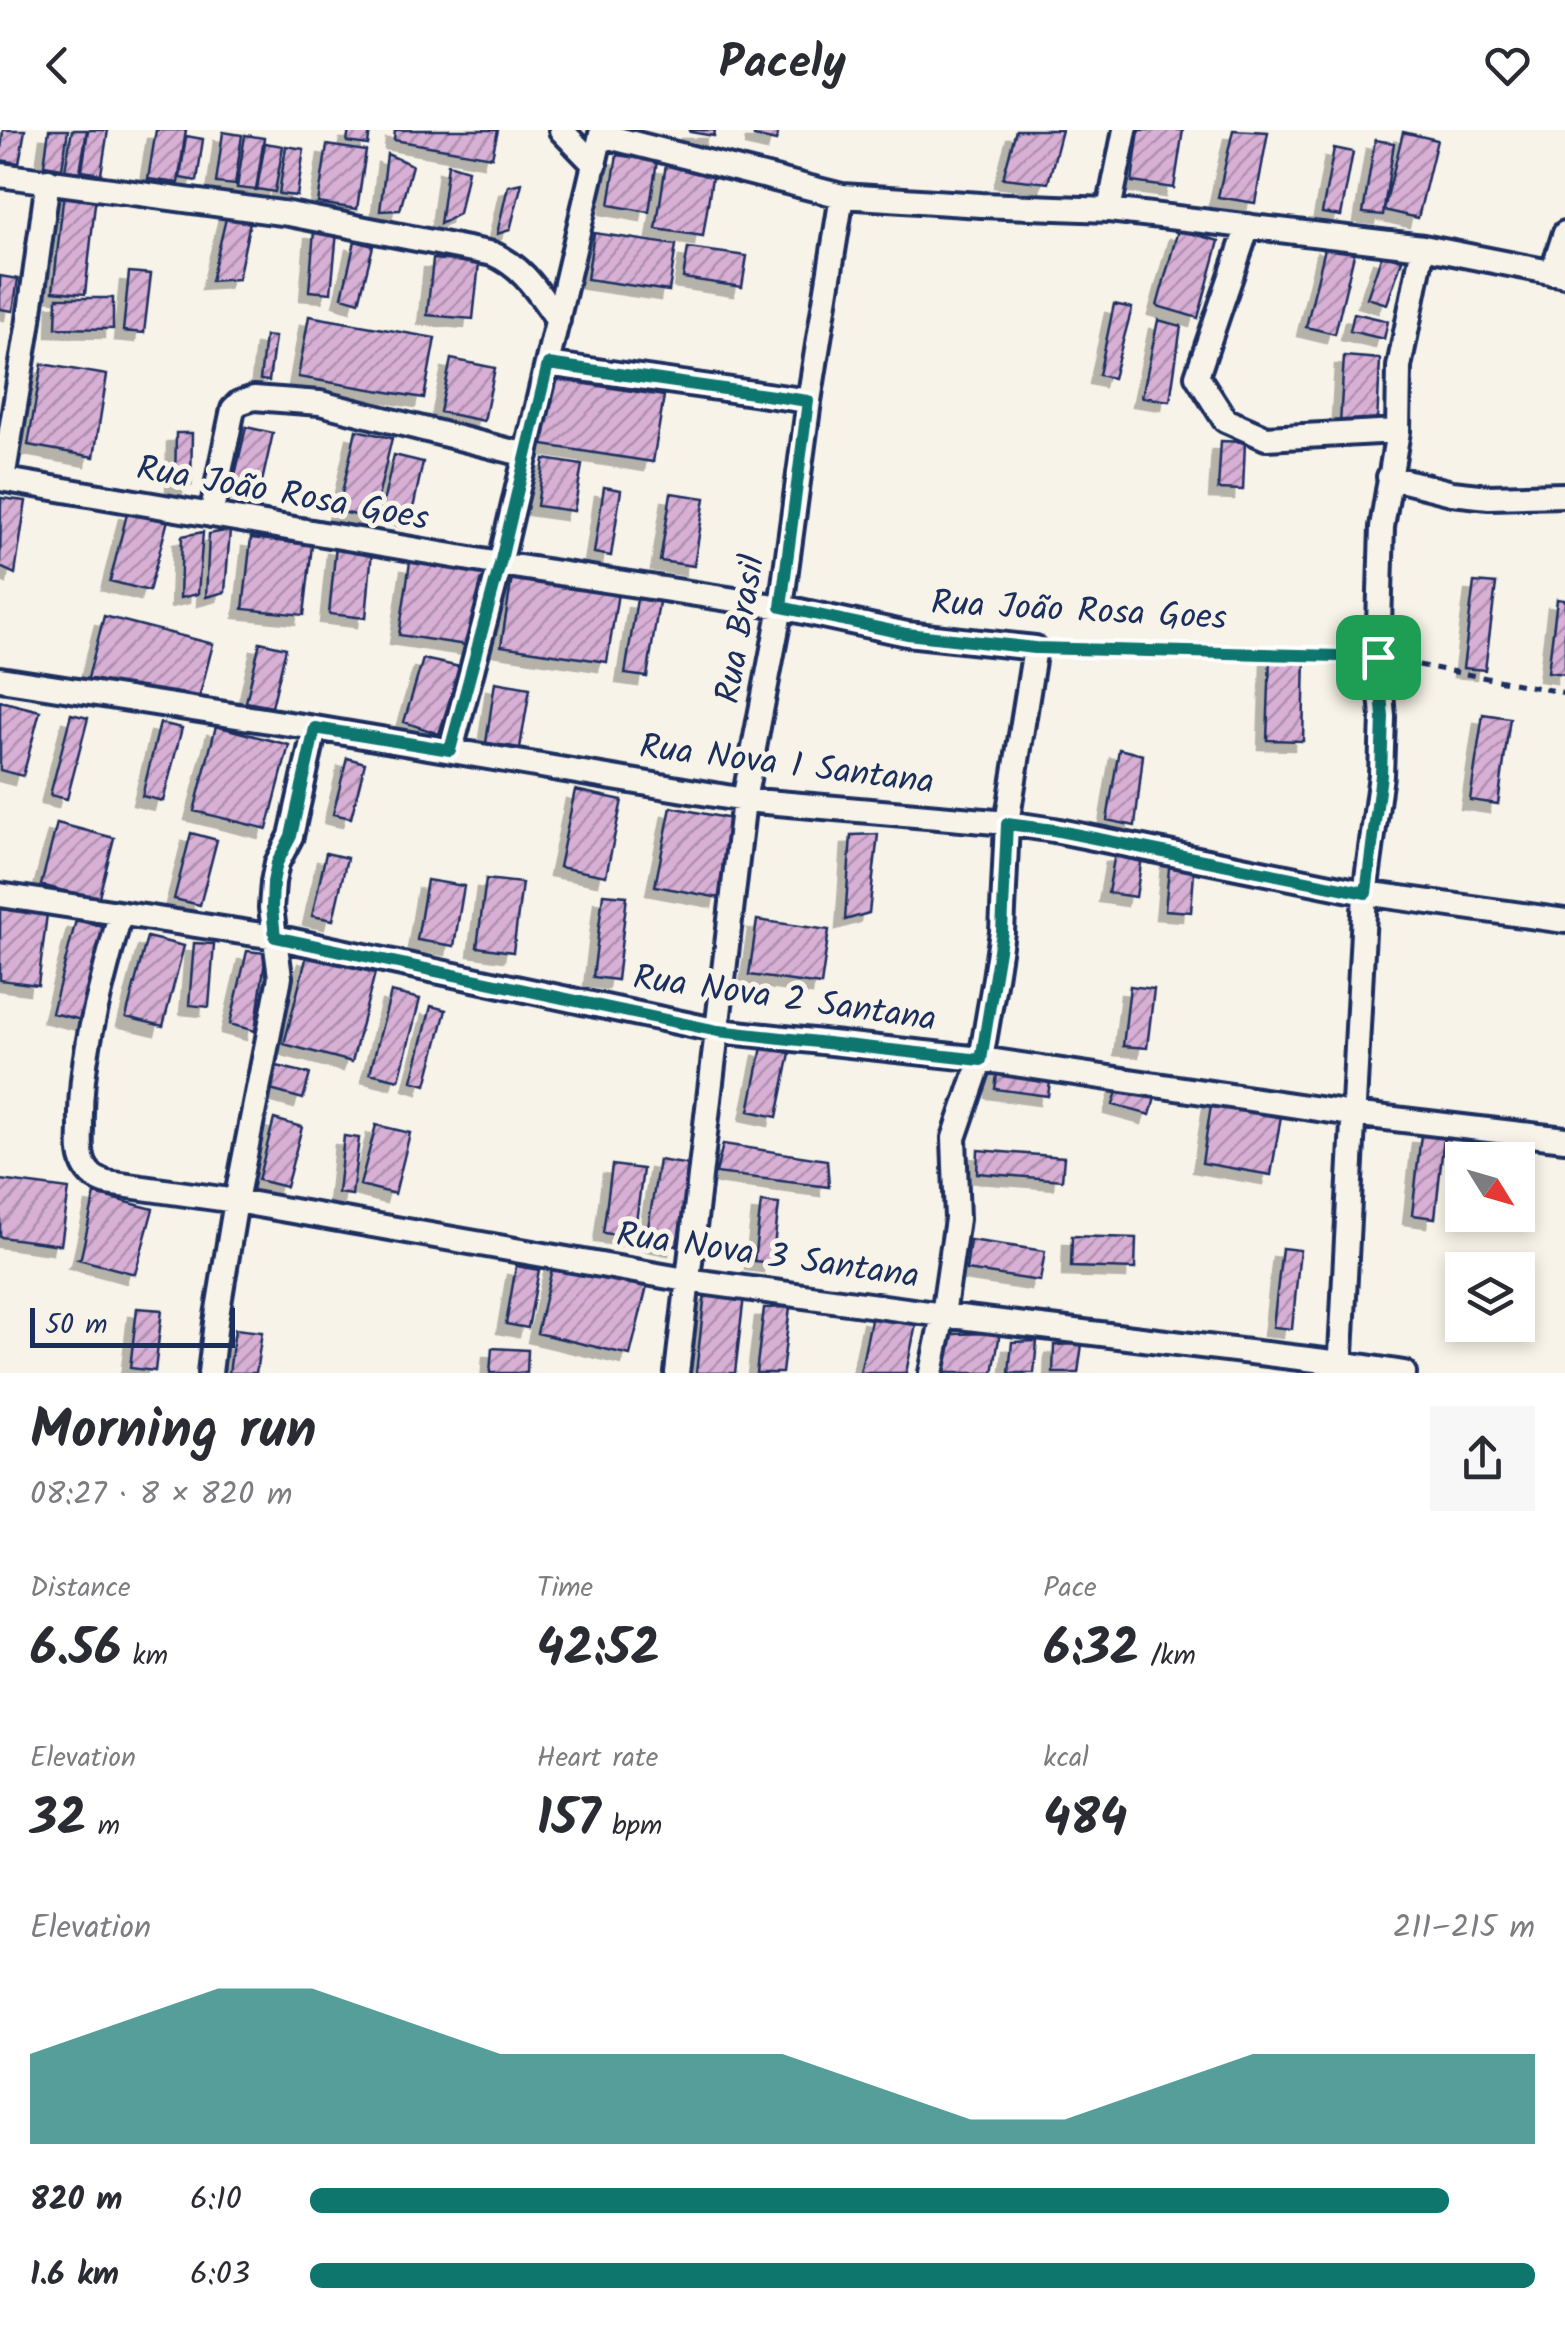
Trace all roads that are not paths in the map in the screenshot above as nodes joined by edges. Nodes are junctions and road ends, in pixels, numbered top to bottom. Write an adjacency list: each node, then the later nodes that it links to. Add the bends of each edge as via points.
1 (560, 130): 4 (street)
2 (1125, 130): 8 (street)
3 (601, 132): 4 (street); 7 (street)
4 (594, 165): 13 (street)
5 (0, 174): 6 (street)
6 (48, 180): 13 (street, via 289,214 493,254 524,274); 19 (street)
7 (842, 196): 8 (street); 15 (street, Rua Brasil)
8 (1108, 210): 9 (street)
9 (1248, 226): 11 (street); 16 (street, via 1197,376 1225,420 1266,438)
10 (1565, 233): 12 (street)
11 (1423, 247): 12 (street); 16 (street, via 1400,368)
12 (1558, 274)
13 (558, 320): 14 (street)
14 (548, 364): 15 (street); 17 (street)
15 (808, 401): 23 (street, Rua Brasil)
16 (1398, 430): 18 (street)
17 (526, 455): 21 (street, via 320,402 254,398 234,409); 22 (street)
18 (1389, 477): 20 (street, via 1489,497); 29 (street, via 1378,657 1381,775)
19 (2, 479): 21 (street, Rua João Rosa Goes)
20 (1565, 495)
21 (211, 515): 22 (street, Rua João Rosa Goes)
22 (500, 564): 23 (street, Rua João Rosa Goes); 26 (street)
23 (781, 607): 27 (street, Rua Brasil); 28 (street, Rua João Rosa Goes, via 907,634 1035,648)
24 (0, 678): 25 (street, Rua Nova 1 Santana)
25 (315, 728): 26 (street, Rua Nova 1 Santana); 33 (street, via 291,836 273,882)
26 (450, 750): 27 (street, Rua Nova 1 Santana)
27 (744, 800): 28 (street, Rua Nova 1 Santana); 34 (street, Rua Brasil)
28 (1007, 824): 29 (street, Rua Nova 1 Santana); 35 (street, via 1002,932)
29 (1366, 893): 32 (street, Rua Nova 1 Santana); 36 (street)
30 (0, 896): 31 (street, Rua Nova 2 Santana)
31 (120, 914): 33 (street, Rua Nova 2 Santana); 38 (street, Rua Nova 3 Santana, via 85,1063 80,1116 86,1168 94,1178 126,1187)
32 (1565, 921)
33 (275, 937): 34 (street, Rua Nova 2 Santana); 38 (street, via 280,977)
34 (718, 1031): 35 (street, Rua Nova 2 Santana); 39 (street, Rua Brasil)
35 (981, 1060): 36 (street, Rua Nova 2 Santana); 40 (street, via 954,1138 958,1218)
36 (1352, 1114): 37 (street, Rua Nova 2 Santana); 41 (street)
37 (1565, 1140)
38 (236, 1201): 39 (street, Rua Nova 3 Santana); 42 (street)
39 (686, 1280): 40 (street, Rua Nova 3 Santana); 43 (street, Rua Brasil)
40 (943, 1315): 41 (street, Rua Nova 3 Santana); 44 (street)
41 (1340, 1368): 45 (street, Rua Nova 3 Santana)
42 (210, 1373)
43 (676, 1373)
44 (930, 1373)
45 (1404, 1373)

